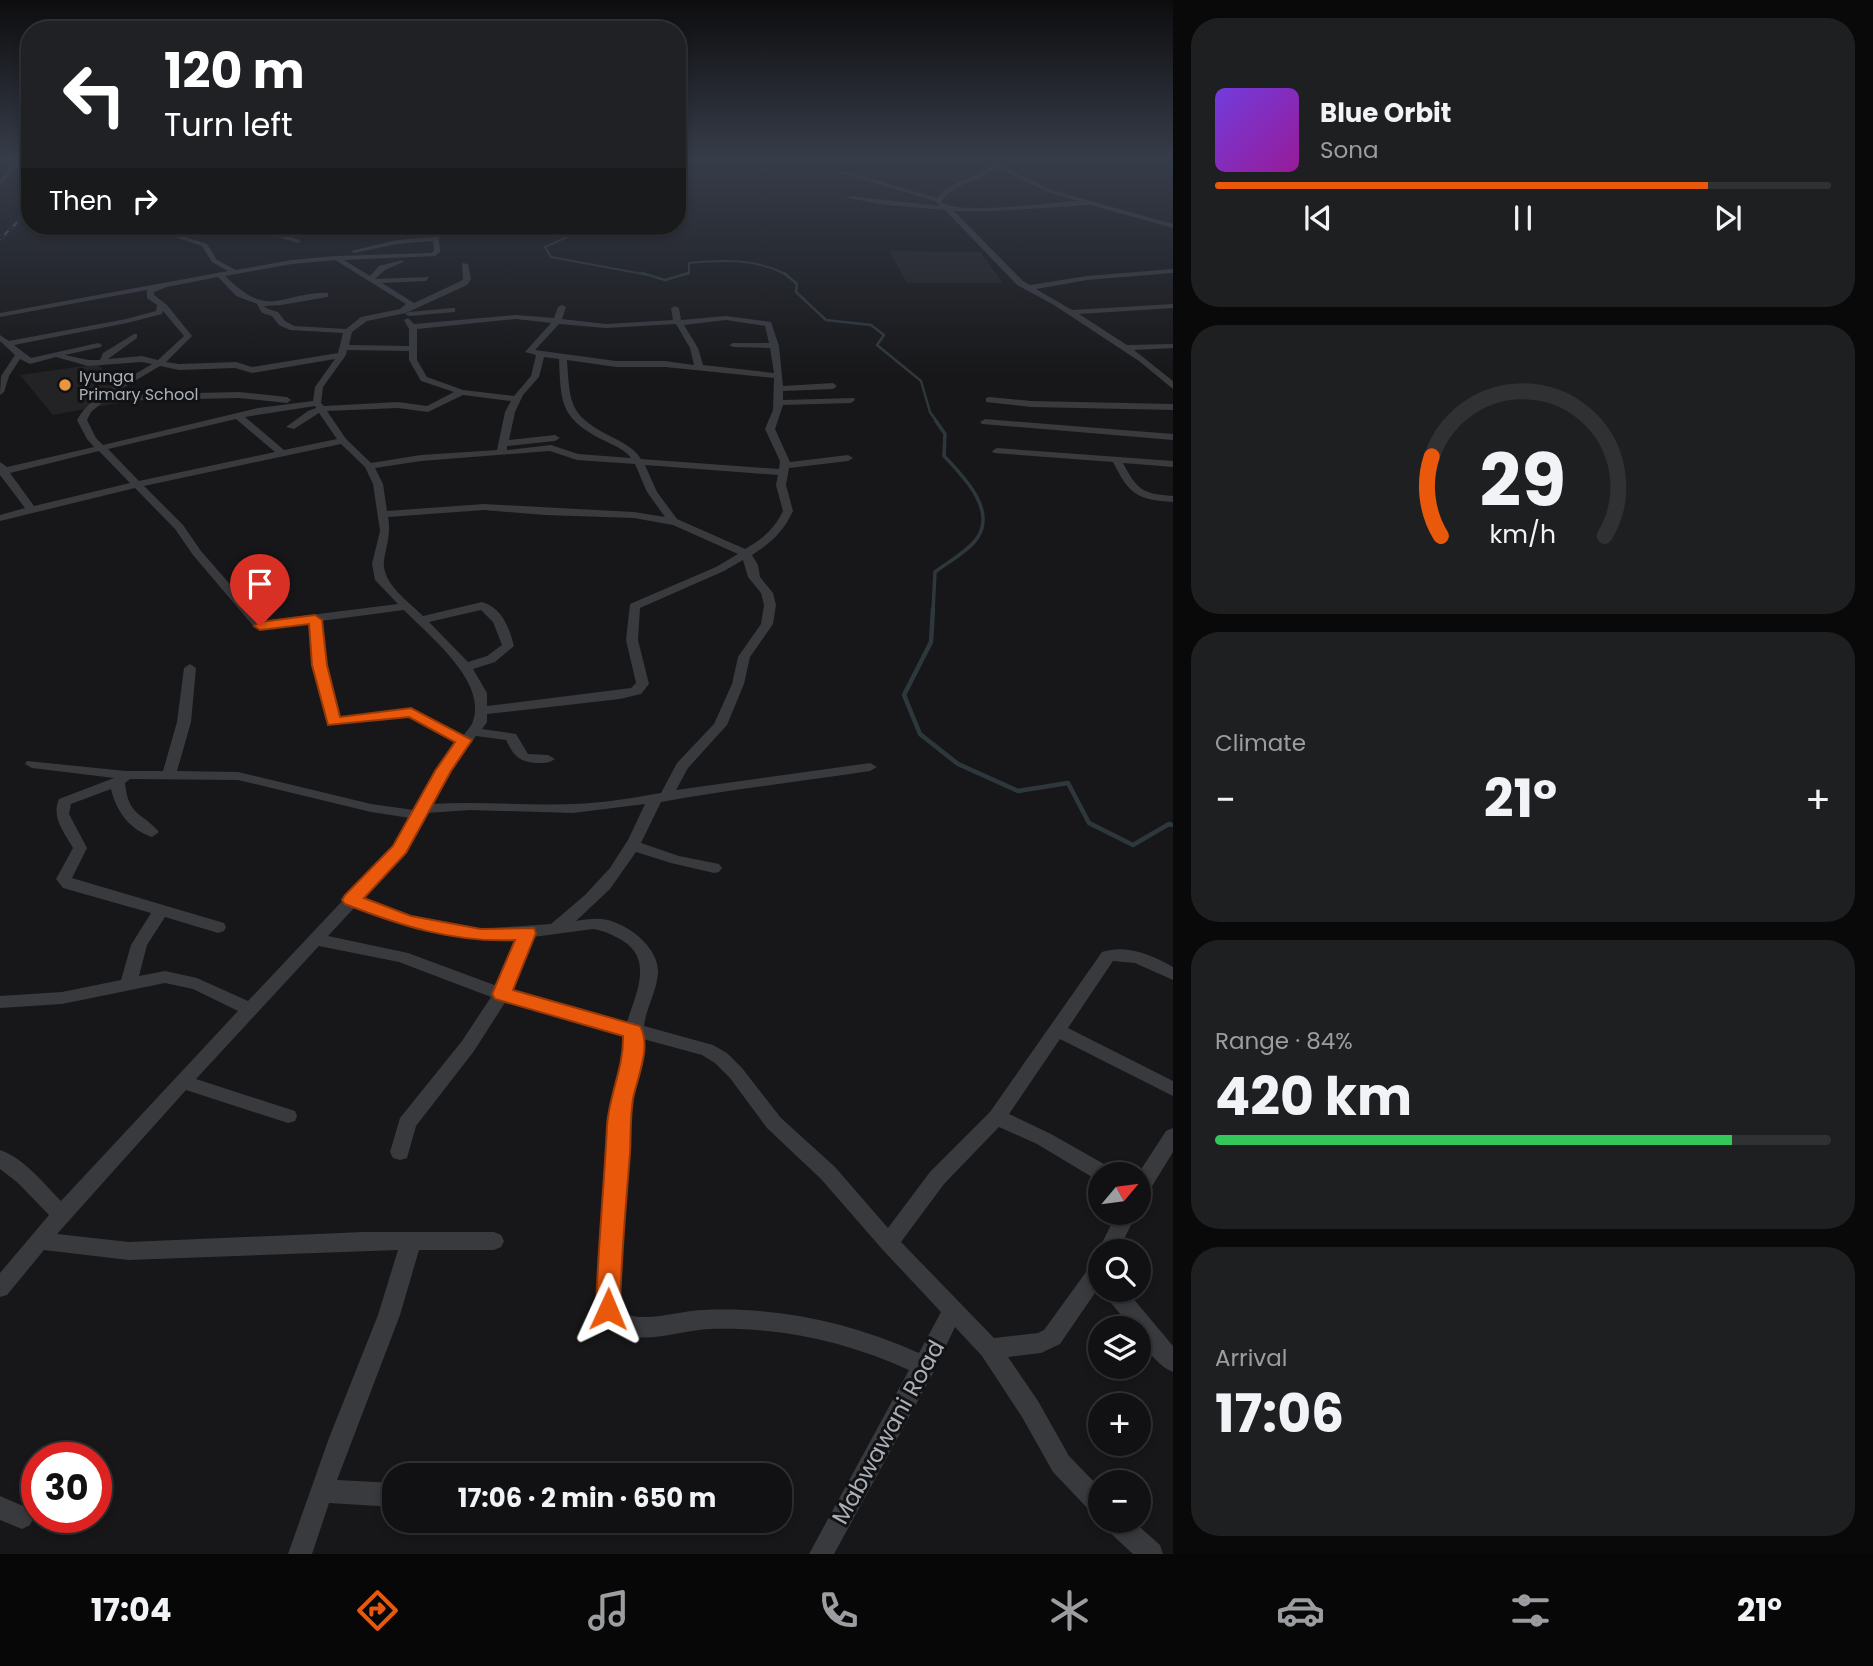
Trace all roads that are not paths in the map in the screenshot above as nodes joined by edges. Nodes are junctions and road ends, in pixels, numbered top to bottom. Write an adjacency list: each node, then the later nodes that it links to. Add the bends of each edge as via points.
1 (969, 232): 18 (street)
2 (173, 235): 13 (street, via 205,245 214,261)
3 (275, 235): 7 (street)
4 (305, 235): 7 (street)
5 (438, 235): 6 (street)
6 (436, 239): 8 (street, via 436,253); 9 (street, via 397,242)
7 (298, 242): 10 (street)
8 (419, 257): 9 (street); 16 (street, via 382,268)
9 (333, 258): 10 (street); 16 (street)
10 (292, 262): 13 (street)
11 (464, 264): 26 (street, via 466,281)
12 (1173, 271): 18 (street)
13 (235, 272): 14 (street)
14 (220, 275): 17 (street); 20 (street, via 237,293)
15 (426, 279): 16 (street)
16 (372, 280): 26 (street, via 407,300 411,304)
17 (164, 286): 21 (street, via 149,293); 28 (street)
18 (1028, 288): 27 (street)
19 (325, 295): 20 (street)
20 (258, 304): 32 (street, via 293,328)
21 (160, 305): 35 (street, via 159,312 135,319); 48 (street, via 188,336)
22 (1173, 306): 27 (street)
23 (562, 307): 29 (street)
24 (675, 308): 30 (street)
25 (452, 310): 26 (street)
26 (405, 311): 31 (street); 32 (street, via 365,318)
27 (1069, 312): 40 (street)
28 (0, 315)
29 (557, 321): 30 (street, via 614,327); 31 (street, via 516,317); 45 (street, via 529,352)
30 (679, 323): 38 (street, via 726,318 765,322); 49 (street)
31 (412, 327): 41 (street)
32 (348, 331): 42 (street)
33 (134, 336): 47 (street)
34 (0, 337): 35 (street)
35 (8, 344): 43 (street)
36 (98, 345): 44 (street)
37 (733, 345): 38 (street)
38 (775, 346): 50 (street)
39 (1173, 346): 40 (street)
40 (1124, 348): 51 (street)
41 (412, 349): 42 (street); 55 (street, via 424,379)
42 (343, 351): 48 (street, via 252,370 236,365 179,367); 60 (street, via 319,387)
43 (19, 355): 44 (street, via 30,361); 54 (street)
44 (56, 355): 47 (street, via 88,363)
45 (540, 355): 46 (street); 57 (street, via 535,377)
46 (563, 357): 49 (street); 75 (street, via 565,397 573,415 623,445)
47 (103, 361): 48 (street)
48 (160, 362): 56 (street)
49 (699, 367): 50 (street)
50 (778, 376): 53 (street)
51 (1172, 383)
52 (833, 386): 53 (street)
53 (779, 389): 61 (street)
54 (0, 392)
55 (462, 392): 57 (street); 60 (street, via 428,409)
56 (104, 398): 60 (street, via 228,395); 69 (street, via 82,420)
57 (518, 399): 70 (street, via 508,418)
58 (851, 400): 61 (street)
59 (989, 400): 62 (street)
60 (319, 403): 63 (street); 65 (street); 68 (street)
61 (777, 403): 79 (street, via 770,429)
62 (1173, 407)
63 (238, 416): 69 (street); 72 (street)
64 (985, 422): 66 (street)
65 (291, 427)
66 (1173, 436)
67 (555, 438): 70 (street)
68 (344, 441): 72 (street); 77 (street)
69 (102, 448): 78 (street); 80 (street)
70 (503, 448): 75 (street); 77 (street)
71 (997, 451): 74 (street)
72 (281, 452): 80 (street)
73 (848, 458): 79 (street)
74 (1116, 459): 76 (street); 81 (street, via 1137,493)
75 (637, 460): 79 (street); 85 (street)
76 (1173, 464)
77 (369, 466): 83 (street, via 378,484)
78 (1, 469): 82 (street)
79 (784, 469): 86 (street, via 780,485 788,505 787,518 770,538)
80 (136, 484): 82 (street); 88 (street, via 179,527 259,625)
81 (1172, 500)
82 (31, 510): 84 (street)
83 (382, 514): 85 (street, via 491,507); 87 (street, via 385,531 379,572)
84 (0, 519)
85 (673, 521): 86 (street)
86 (745, 553): 92 (street, via 720,569 634,606 632,640 643,684 636,691); 99 (street, via 754,577 767,593 767,624 744,657 720,725)
87 (406, 606): 88 (street); 89 (street)
88 (315, 620): 93 (street, via 333,722 411,713)
89 (422, 620): 90 (street); 90 (street, via 488,607 508,646 491,659)
90 (466, 667): 92 (street, via 481,693)
91 (190, 668): 97 (street, via 184,722)
92 (482, 711): 93 (street, via 480,722)
93 (468, 736): 94 (street, via 506,735 521,757); 100 (street)
94 (548, 759)
95 (32, 764): 98 (street)
96 (870, 767): 99 (street)
97 (169, 775): 98 (street); 100 (street, via 238,776 372,808)
98 (122, 779): 101 (street, via 129,817); 105 (street, via 64,802 62,814 80,848 64,879)
99 (660, 797): 100 (street, via 573,809 470,806); 102 (street)
100 (421, 812): 104 (street, via 400,849)
101 (152, 832)
102 (632, 845): 103 (street); 107 (street, via 605,887)
103 (714, 867)
104 (351, 900): 108 (street, via 438,927 481,935); 109 (street)
105 (161, 912): 106 (street); 111 (street, via 139,942)
106 (218, 927)
107 (556, 928): 108 (street); 116 (street, via 610,926 635,941 650,970)
108 (527, 933): 112 (street)
109 (315, 939): 112 (street, via 415,961); 114 (street)
110 (1173, 974): 115 (street, via 1131,955 1108,956)
111 (129, 983): 113 (street, via 62,998); 114 (street, via 177,978)
112 (502, 994): 116 (street); 122 (street, via 407,1123)
113 (0, 1002)
114 (250, 1009): 117 (street)
115 (1057, 1030): 118 (street); 120 (street)
116 (633, 1031): 130 (street, via 707,1050 721,1058 774,1123 828,1173); 137 (street, via 634,1055 618,1124 608,1295 611,1317 635,1327 738,1319 803,1324 873,1342)
117 (181, 1082): 119 (street); 126 (street)
118 (1173, 1089)
119 (288, 1115)
120 (997, 1118): 124 (street); 130 (street, via 937,1178)
121 (1173, 1136): 125 (street)
122 (400, 1152)
123 (0, 1158): 126 (street)
124 (1088, 1165)
125 (1152, 1169)
126 (61, 1215): 127 (street)
127 (39, 1241): 128 (street, via 129,1251); 131 (street)
128 (411, 1241): 129 (street); 138 (street, via 389,1315)
129 (494, 1241)
130 (889, 1242): 134 (street)
131 (0, 1288)
132 (1088, 1288): 135 (street, via 1052,1337 1041,1343)
133 (1123, 1302): 136 (street)
134 (954, 1309): 135 (street); 137 (street, Mabwawani Road)
135 (990, 1349): 139 (street, via 1061,1464)
136 (1173, 1362)
137 (925, 1366): 143 (street, Mabwawani Road)
138 (322, 1490): 140 (street); 142 (street)
139 (1088, 1492)
140 (382, 1494)
141 (1129, 1533): 144 (street)
142 (300, 1554)
143 (821, 1554)
144 (1151, 1554)

